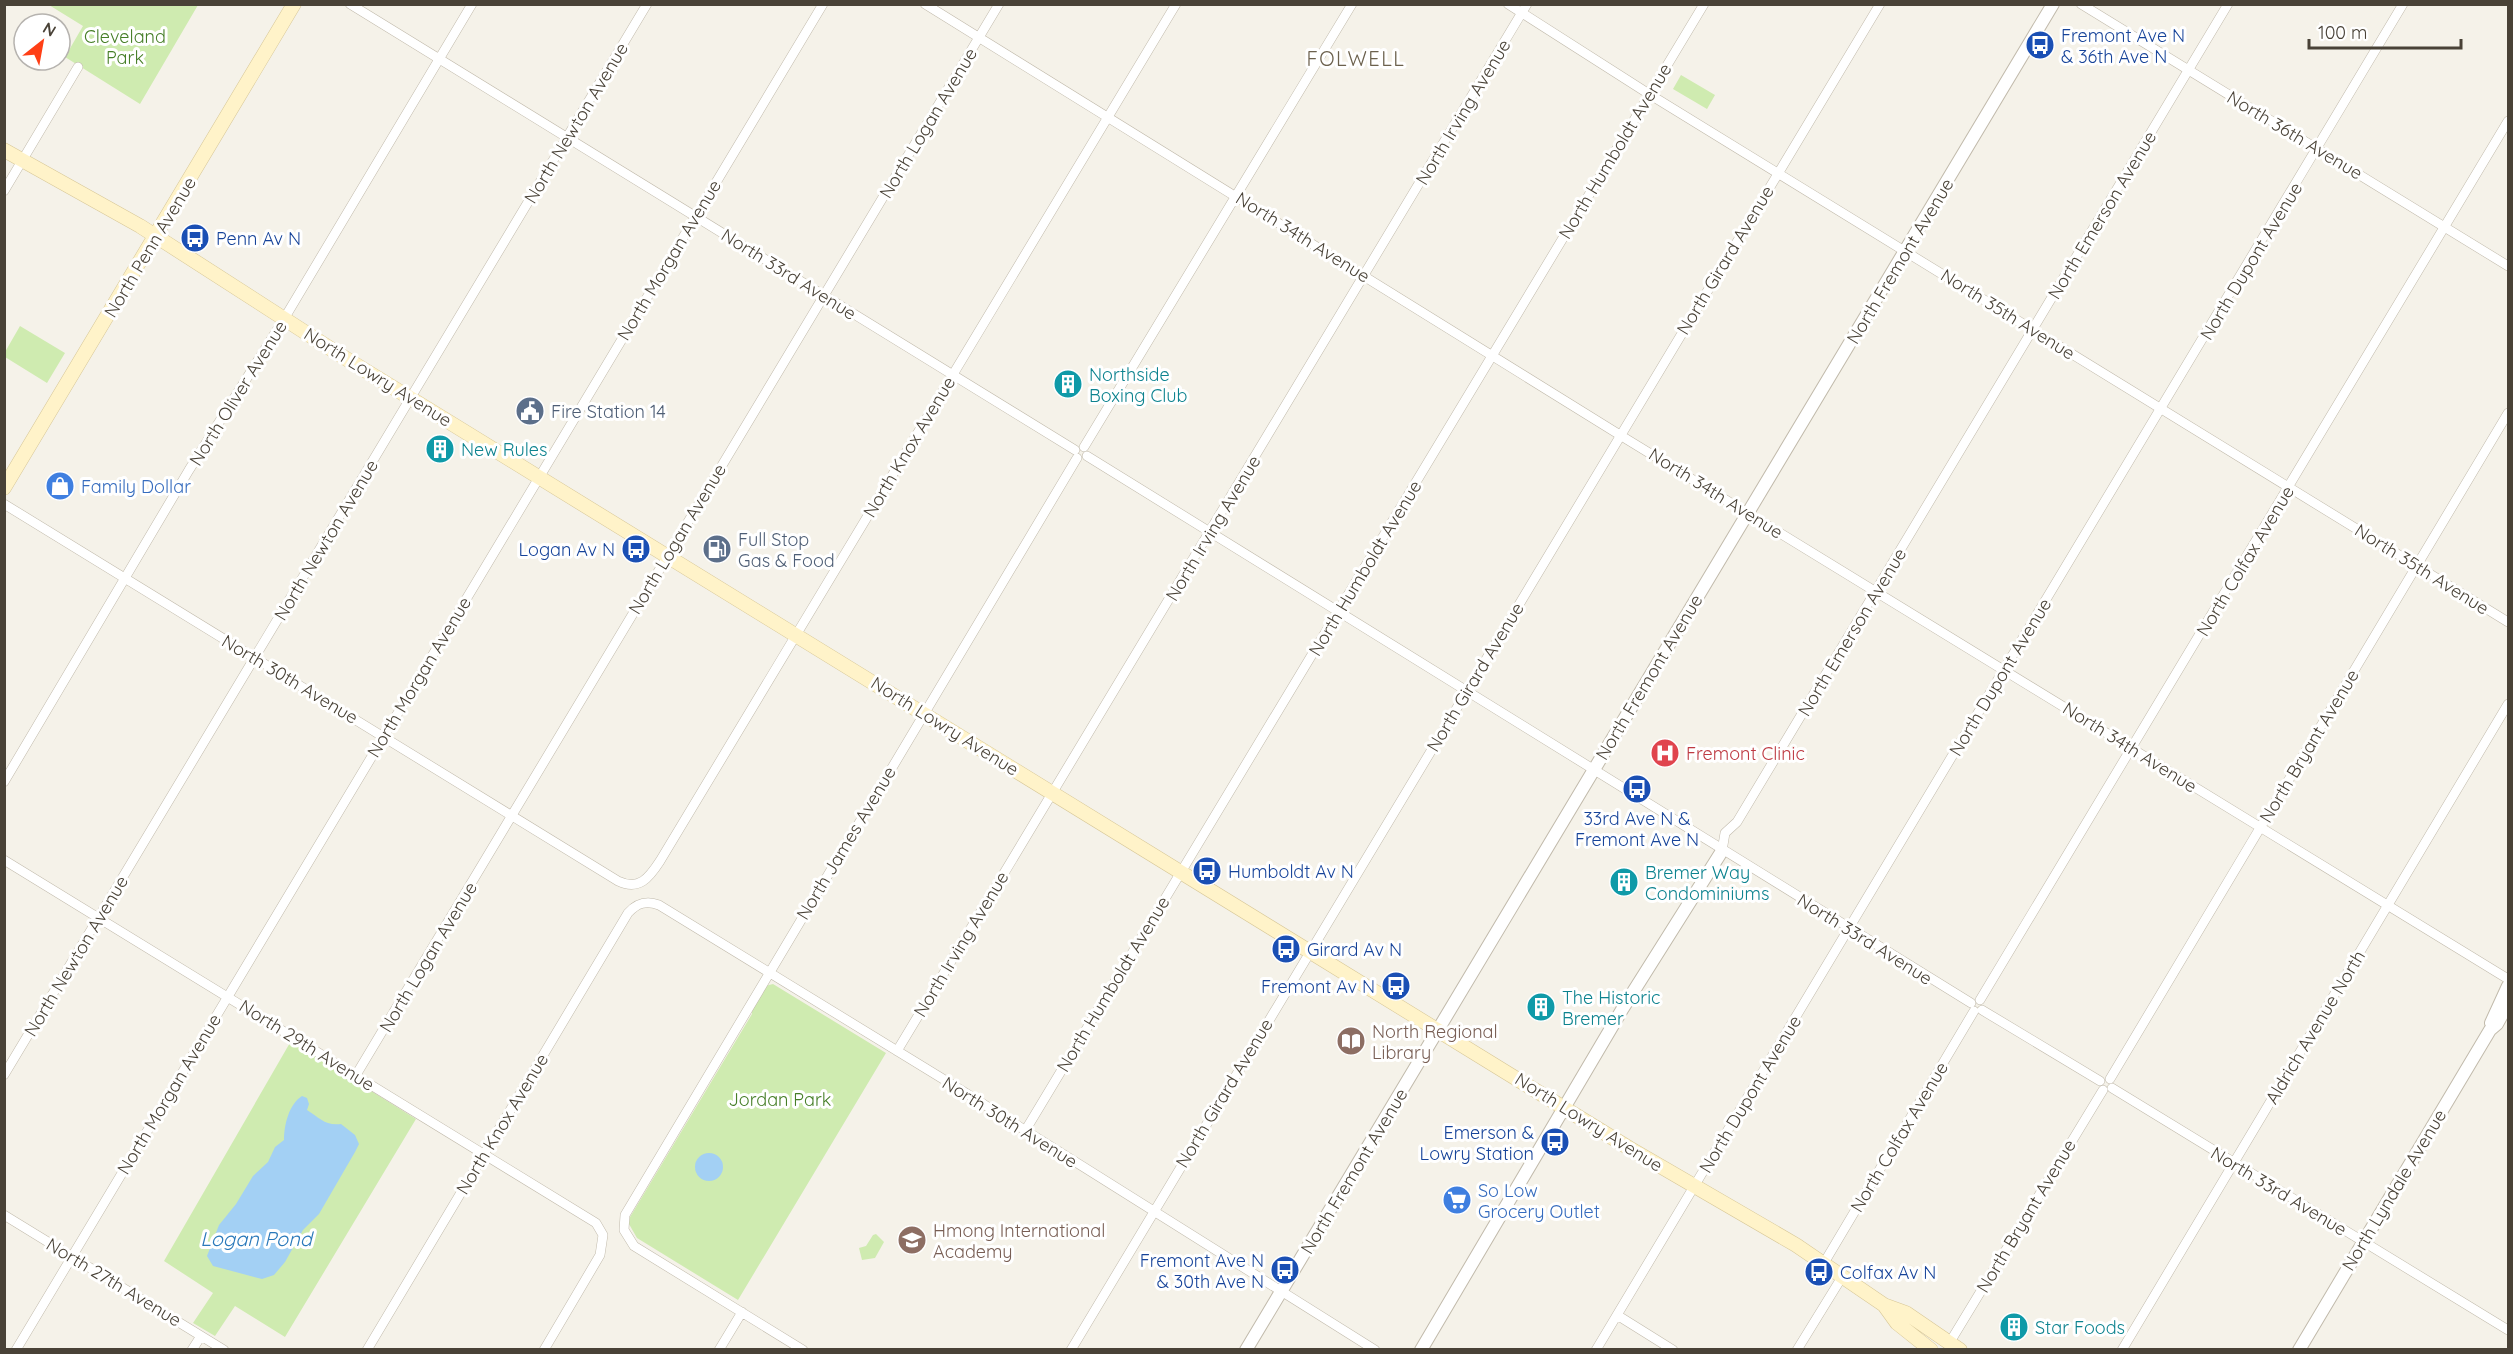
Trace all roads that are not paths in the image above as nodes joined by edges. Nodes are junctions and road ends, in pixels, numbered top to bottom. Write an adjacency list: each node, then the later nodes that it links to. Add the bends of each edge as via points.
1 (294, 4): 34 (main road, North Penn Avenue)
2 (350, 4): 19 (street, North 33rd Avenue)
3 (472, 4): 19 (street, North Oliver Avenue)
4 (647, 4): 25 (street, North Newton Avenue)
5 (823, 4): 32 (street, North Morgan Avenue)
6 (925, 4): 18 (street, North 34th Avenue)
7 (999, 4): 18 (street, North Logan Avenue)
8 (1176, 4): 23 (street, North Knox Avenue)
9 (1352, 4): 31 (street, North James Avenue)
10 (1508, 4): 17 (street, North 35th Avenue)
11 (1704, 4): 22 (street, North Humboldt Avenue)
12 (1880, 4): 29 (street, North Girard Avenue)
13 (2053, 4): 35 (street, North Fremont Avenue)
14 (2081, 4): 21 (street, North 36th Avenue)
15 (2228, 4): 21 (street, North Emerson Avenue)
16 (2403, 4): 26 (street, North Dupont Avenue)
17 (1524, 9): 22 (street, North 35th Avenue); 37 (street, North Irving Avenue)
18 (979, 38): 23 (street, North 34th Avenue); 38 (street, North Logan Avenue)
19 (439, 60): 25 (street, North 33rd Avenue); 39 (street, North Oliver Avenue)
20 (78, 67): 28 (street)
21 (2188, 70): 26 (street, North 36th Avenue); 40 (street, North Emerson Avenue)
22 (1650, 94): 29 (street, North 35th Avenue); 41 (street, North Humboldt Avenue)
23 (1108, 117): 31 (street, North 34th Avenue); 42 (street, North Knox Avenue)
24 (2508, 121): 33 (street, North Colfax Avenue)
25 (568, 138): 32 (street, North 33rd Avenue); 43 (street, North Newton Avenue)
26 (2318, 149): 33 (street, North 36th Avenue); 44 (street, North Dupont Avenue)
27 (4, 150): 28 (main road, North Lowry Avenue)
28 (23, 160): 30 (street); 34 (main road, North Lowry Avenue)
29 (1778, 172): 35 (street, North 35th Avenue); 46 (street, North Girard Avenue)
30 (4, 191)
31 (1237, 197): 37 (street, North 34th Avenue); 47 (street, North James Avenue)
32 (695, 216): 38 (street, North 33rd Avenue); 48 (street, North Morgan Avenue)
33 (2445, 227): 36 (street, North 36th Avenue); 49 (street, North Colfax Avenue)
34 (156, 237): 39 (main road, North Lowry Avenue); 50 (main road, North Penn Avenue)
35 (1905, 252): 40 (street, North 35th Avenue); 52 (street, North Fremont Avenue)
36 (2508, 266)
37 (1365, 275): 41 (street, North 34th Avenue); 53 (street, North Irving Avenue)
38 (824, 295): 42 (street, North 33rd Avenue); 54 (street, North Logan Avenue)
39 (284, 319): 43 (main road, North Lowry Avenue); 56 (street, North Oliver Avenue)
40 (2033, 330): 44 (street, North 35th Avenue); 57 (street, North Emerson Avenue)
41 (1493, 355): 46 (street, North 34th Avenue); 58 (street, North Humboldt Avenue)
42 (953, 376): 47 (street, North 33rd Avenue); 60 (street, North Knox Avenue)
43 (411, 398): 48 (main road, North Lowry Avenue); 61 (street, North Newton Avenue)
44 (2161, 410): 49 (street, North 35th Avenue); 62 (street, North Dupont Avenue)
45 (2508, 413): 55 (street, North Bryant Avenue)
46 (1620, 435): 52 (street, North 34th Avenue); 63 (street, North Girard Avenue)
47 (1081, 453): 53 (street, North 33rd Avenue); 65 (street, North James Avenue)
48 (538, 476): 54 (main road, North Lowry Avenue); 66 (street, North Morgan Avenue)
49 (2289, 487): 55 (street, North 35th Avenue); 67 (street, North Colfax Avenue)
50 (4, 488)
51 (4, 504): 56 (street, North 30th Avenue)
52 (1749, 513): 57 (street, North 34th Avenue); 68 (street, North Fremont Avenue)
53 (1210, 533): 58 (street, North 33rd Avenue); 70 (street, North Irving Avenue)
54 (667, 555): 60 (main road, North Lowry Avenue); 71 (street, North Logan Avenue)
55 (2416, 567): 59 (street, North 35th Avenue); 72 (street, North Bryant Avenue)
56 (126, 579): 61 (street, North 30th Avenue); 69 (street, North Oliver Avenue)
57 (1877, 592): 62 (street, North 34th Avenue); 73 (street, North Emerson Avenue, via 1737,822 1725,833)
58 (1338, 612): 63 (street, North 33rd Avenue); 75 (street, North Humboldt Avenue)
59 (2508, 622)
60 (796, 634): 65 (main road, North Lowry Avenue); 76 (street, North Knox Avenue, via 652,873)
61 (255, 658): 66 (street, North 30th Avenue); 79 (street, North Newton Avenue)
62 (2004, 670): 67 (street, North 34th Avenue); 80 (street, North Dupont Avenue)
63 (1467, 691): 68 (street, North 33rd Avenue); 81 (street, North Girard Avenue)
64 (2508, 704): 78 (street, Aldrich Avenue North)
65 (924, 713): 70 (main road, North Lowry Avenue); 82 (street, North James Avenue)
66 (384, 736): 71 (street, North 30th Avenue); 85 (street, North Morgan Avenue)
67 (2131, 748): 72 (street, North 34th Avenue); 87 (street, North Colfax Avenue)
68 (1593, 769): 73 (street, North 33rd Avenue); 88 (street, North Fremont Avenue)
69 (4, 782)
70 (1053, 792): 75 (main road, North Lowry Avenue); 90 (street, North Irving Avenue)
71 (513, 815): 76 (street, North 30th Avenue, via 618,880); 92 (street, North Logan Avenue)
72 (2260, 827): 78 (street, North 34th Avenue); 93 (street, North Bryant Avenue)
73 (1722, 851): 80 (street, North 33rd Avenue); 94 (street, North Emerson Avenue)
74 (4, 860): 79 (street, North 29th Avenue)
75 (1181, 871): 81 (main road, North Lowry Avenue); 95 (street, North Humboldt Avenue)
76 (638, 884)
77 (642, 903): 82 (street, North 30th Avenue, via 659,905); 96 (street, North Knox Avenue, via 628,913)
78 (2388, 905): 83 (street, North 34th Avenue); 97 (street, Aldrich Avenue North)
79 (99, 918): 85 (street, North 29th Avenue); 91 (street, North Newton Avenue)
80 (1849, 928): 87 (street, North 33rd Avenue); 98 (street, North Dupont Avenue)
81 (1309, 951): 88 (main road, North Lowry Avenue); 99 (street, North Girard Avenue)
82 (769, 972): 90 (street, North 30th Avenue); 107 (street, North James Avenue, via 623,1220 627,1238 642,1251)
83 (2508, 979)
84 (2508, 986): 89 (street, North Lyndale Avenue)
85 (228, 997): 92 (street, North 29th Avenue); 102 (street, North Morgan Avenue)
86 (2508, 1004): 89 (street, North Lyndale Avenue)
87 (1977, 1006): 93 (street, North 33rd Avenue); 103 (street, North Colfax Avenue)
88 (1438, 1029): 94 (main road, North Lowry Avenue); 105 (street, North Fremont Avenue)
89 (2490, 1030): 101 (street, North Lyndale Avenue)
90 (897, 1051): 95 (street, North 30th Avenue)
91 (4, 1075)
92 (356, 1075): 96 (street, North 29th Avenue)
93 (2106, 1085): 97 (street, North 33rd Avenue); 111 (street, North Bryant Avenue)
94 (1564, 1107): 98 (main road, North Lowry Avenue); 122 (street, North Emerson Avenue)
95 (1025, 1131): 99 (street, North 30th Avenue)
96 (484, 1154): 115 (street, North Knox Avenue); 116 (street, North 29th Avenue, via 590,1219 603,1235 600,1255)
97 (2233, 1163): 101 (street, North 33rd Avenue); 127 (street, Aldrich Avenue North)
98 (1694, 1186): 103 (main road, North Lowry Avenue); 108 (street, North Dupont Avenue)
99 (1154, 1211): 105 (street, North 30th Avenue); 119 (street, North Girard Avenue)
100 (4, 1215): 102 (street, North 27th Avenue)
101 (2363, 1242): 109 (street, North 33rd Avenue); 128 (street, North Lyndale Avenue)
102 (72, 1256): 110 (street, North 27th Avenue); 112 (street, North Morgan Avenue)
103 (1824, 1263): 104 (main road, North Lowry Avenue)
104 (1842, 1277): 106 (main road, North Lowry Avenue); 125 (street)
105 (1282, 1292): 120 (street, North Fremont Avenue); 121 (street, North 30th Avenue)
106 (1884, 1305): 111 (main road, North Lowry Avenue, via 1906,1313); 126 (main road, North Lowry Avenue, via 1897,1323)
107 (742, 1312): 117 (street); 118 (street)
108 (1617, 1315): 123 (street, North Dupont Avenue); 124 (street)
109 (2508, 1330)
110 (201, 1336): 113 (street); 114 (street, North 27th Avenue)
111 (1955, 1346)
112 (16, 1350)
113 (192, 1350)
114 (224, 1350)
115 (367, 1350)
116 (543, 1350)
117 (719, 1350)
118 (803, 1350)
119 (1071, 1350)
120 (1246, 1350)
121 (1375, 1350)
122 (1421, 1350)
123 (1596, 1350)
124 (1673, 1350)
125 (1797, 1350)
126 (1931, 1350)
127 (2122, 1350)
128 (2299, 1350)

